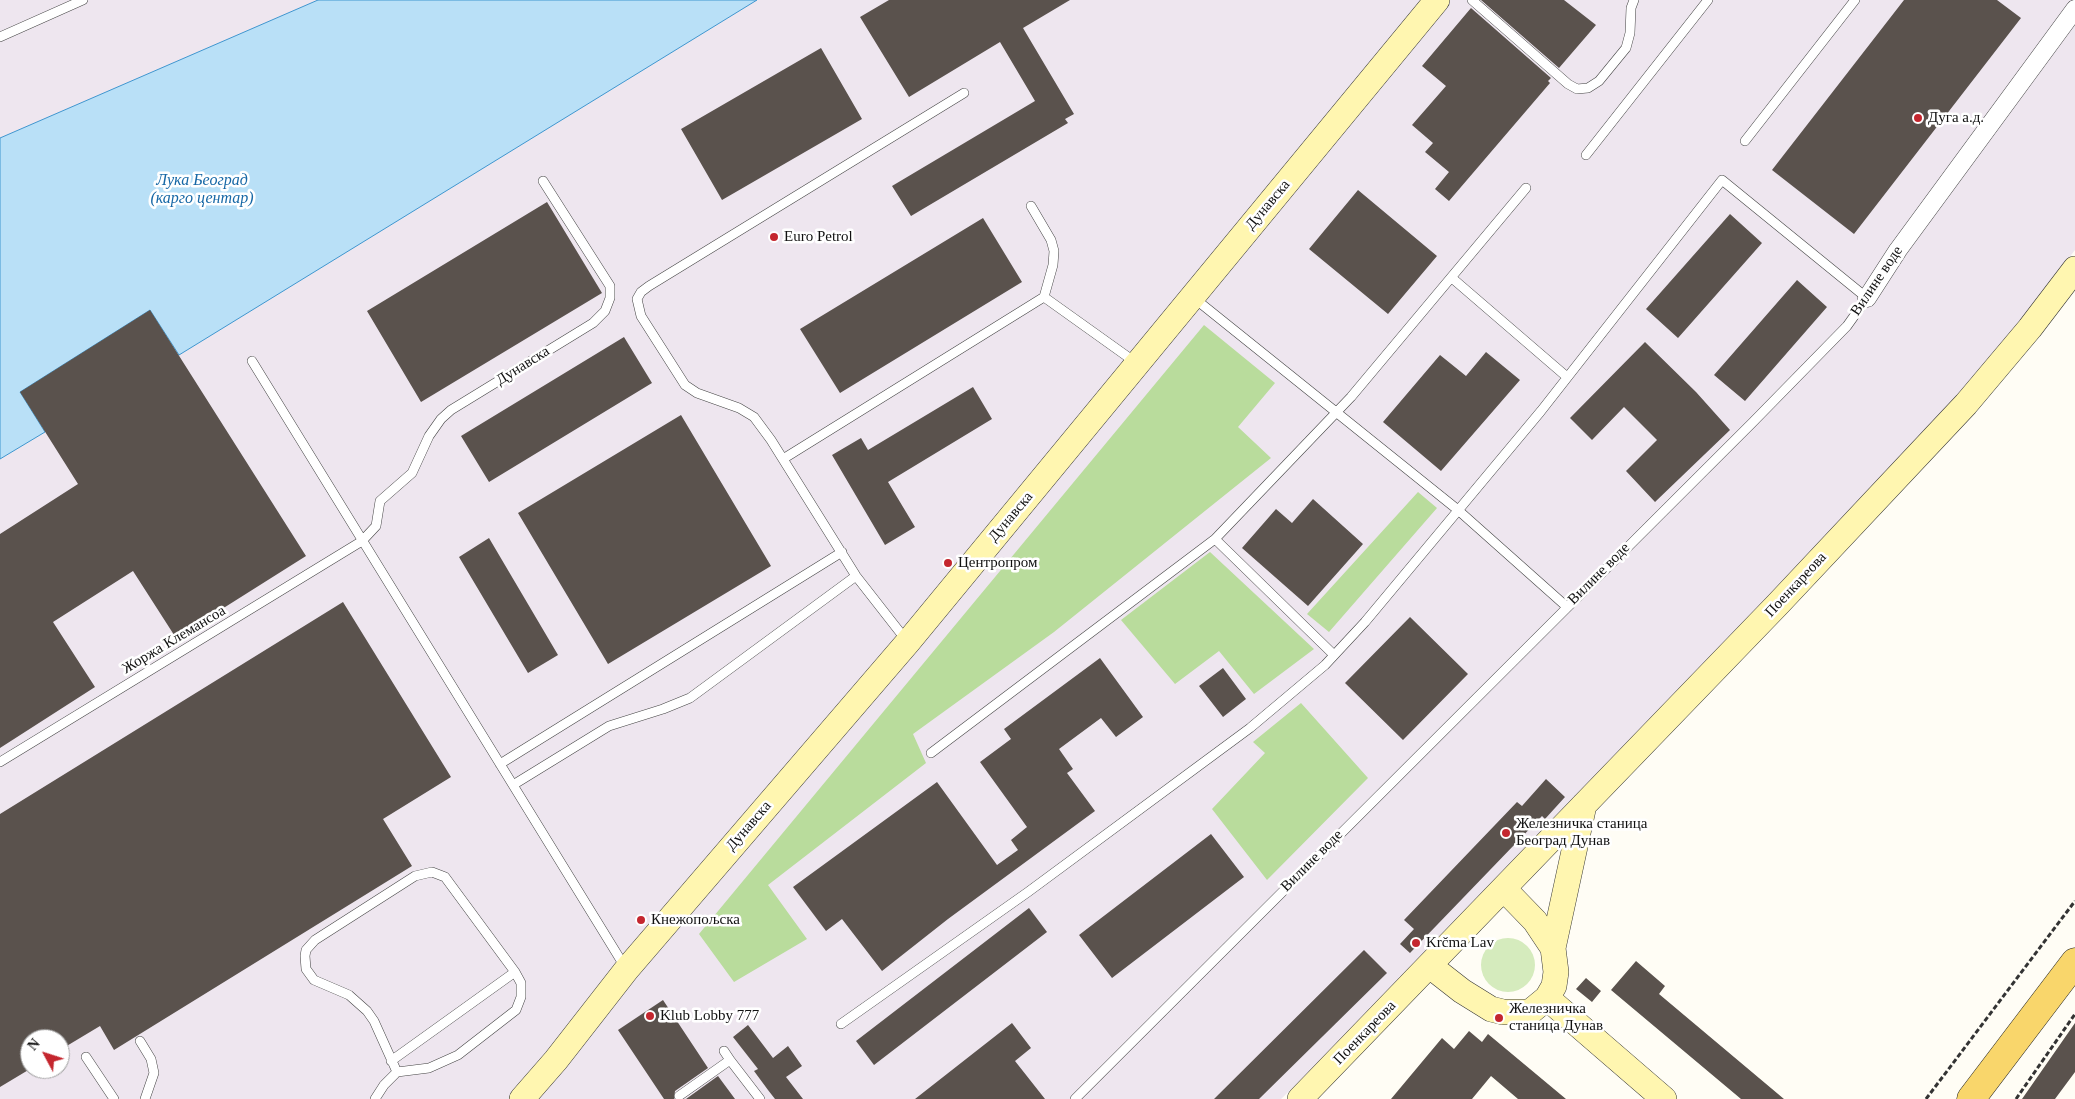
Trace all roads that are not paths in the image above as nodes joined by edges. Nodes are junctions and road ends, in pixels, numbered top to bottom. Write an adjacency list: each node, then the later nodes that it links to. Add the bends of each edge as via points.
1 (84, 0): 8 (lane)
2 (1437, 0): 18 (street, Дунавска)
3 (1472, 0): 4 (lane, via 1568,84 1588,88 1599,81 1626,48)
4 (1634, 0)
5 (1708, 0): 11 (lane)
6 (1855, 0): 10 (lane)
7 (2075, 9): 19 (street, Вилине воде, via 1898,250)
8 (0, 37)
9 (964, 93): 24 (lane, via 641,292 638,299 641,316 685,385 754,417)
10 (1745, 141)
11 (1586, 155)
12 (543, 181): 27 (lane, Дунавска, via 610,286 610,298 604,311 593,323 440,418 412,473 380,501 376,526)
13 (1526, 188): 16 (lane)
14 (1031, 206): 17 (lane, via 1054,250)
15 (2075, 270): 37 (street, Поенкареова, via 1966,404)
16 (1452, 278): 22 (lane); 23 (lane)
17 (1044, 297): 21 (lane); 24 (lane)
18 (1192, 297): 21 (street, Дунавска); 23 (lane)
19 (1867, 298): 22 (lane, via 1722,180); 30 (lane, Вилине воде, via 1847,326)
20 (252, 361): 27 (lane)
21 (1137, 364): 31 (street, Дунавска)
22 (1568, 377): 25 (lane)
23 (1337, 412): 25 (lane); 26 (lane)
24 (783, 459): 28 (lane)
25 (1458, 510): 30 (lane); 32 (lane)
26 (1215, 539): 32 (lane); 33 (lane)
27 (362, 541): 34 (lane, Жоржа Клемансоа); 35 (lane)
28 (842, 552): 29 (lane); 35 (lane)
29 (856, 576): 31 (lane); 36 (lane, via 690,698 609,726)
30 (1566, 607): 59 (lane, Вилине воде)
31 (908, 642): 42 (street, Дунавска)
32 (1334, 655): 45 (lane, via 1250,728 1028,892)
33 (931, 753)
34 (0, 762)
35 (500, 764): 36 (lane)
36 (513, 785): 42 (lane)
37 (1584, 805): 38 (street, Поенкареова); 39 (street)
38 (1504, 889): 39 (street, via 1535,921); 41 (street, Поенкареова)
39 (1553, 948): 44 (street, via 1556,972 1554,986)
40 (2075, 962): 53 (main road)
41 (1430, 966): 44 (street, via 1491,1009 1530,1012); 60 (street, Поенкареова)
42 (627, 969): 57 (street, Дунавска)
43 (515, 972): 50 (lane); 50 (lane, via 445,877 432,872 416,876 315,940 304,956 309,976 320,984 349,995 367,1011); 51 (lane, via 522,990 516,1010 447,1061 421,1070)
44 (1547, 998): 61 (street)
45 (841, 1024)
46 (140, 1042): 55 (lane, via 151,1059 154,1073)
47 (724, 1051): 49 (lane)
48 (86, 1057): 54 (lane)
49 (730, 1060): 52 (lane); 58 (lane)
50 (391, 1061): 51 (lane)
51 (397, 1072): 56 (lane)
52 (679, 1096)
53 (1980, 1096)
54 (114, 1099)
55 (145, 1099)
56 (375, 1099)
57 (522, 1099)
58 (760, 1099)
59 (1075, 1099)
60 (1300, 1099)
61 (1664, 1099)

